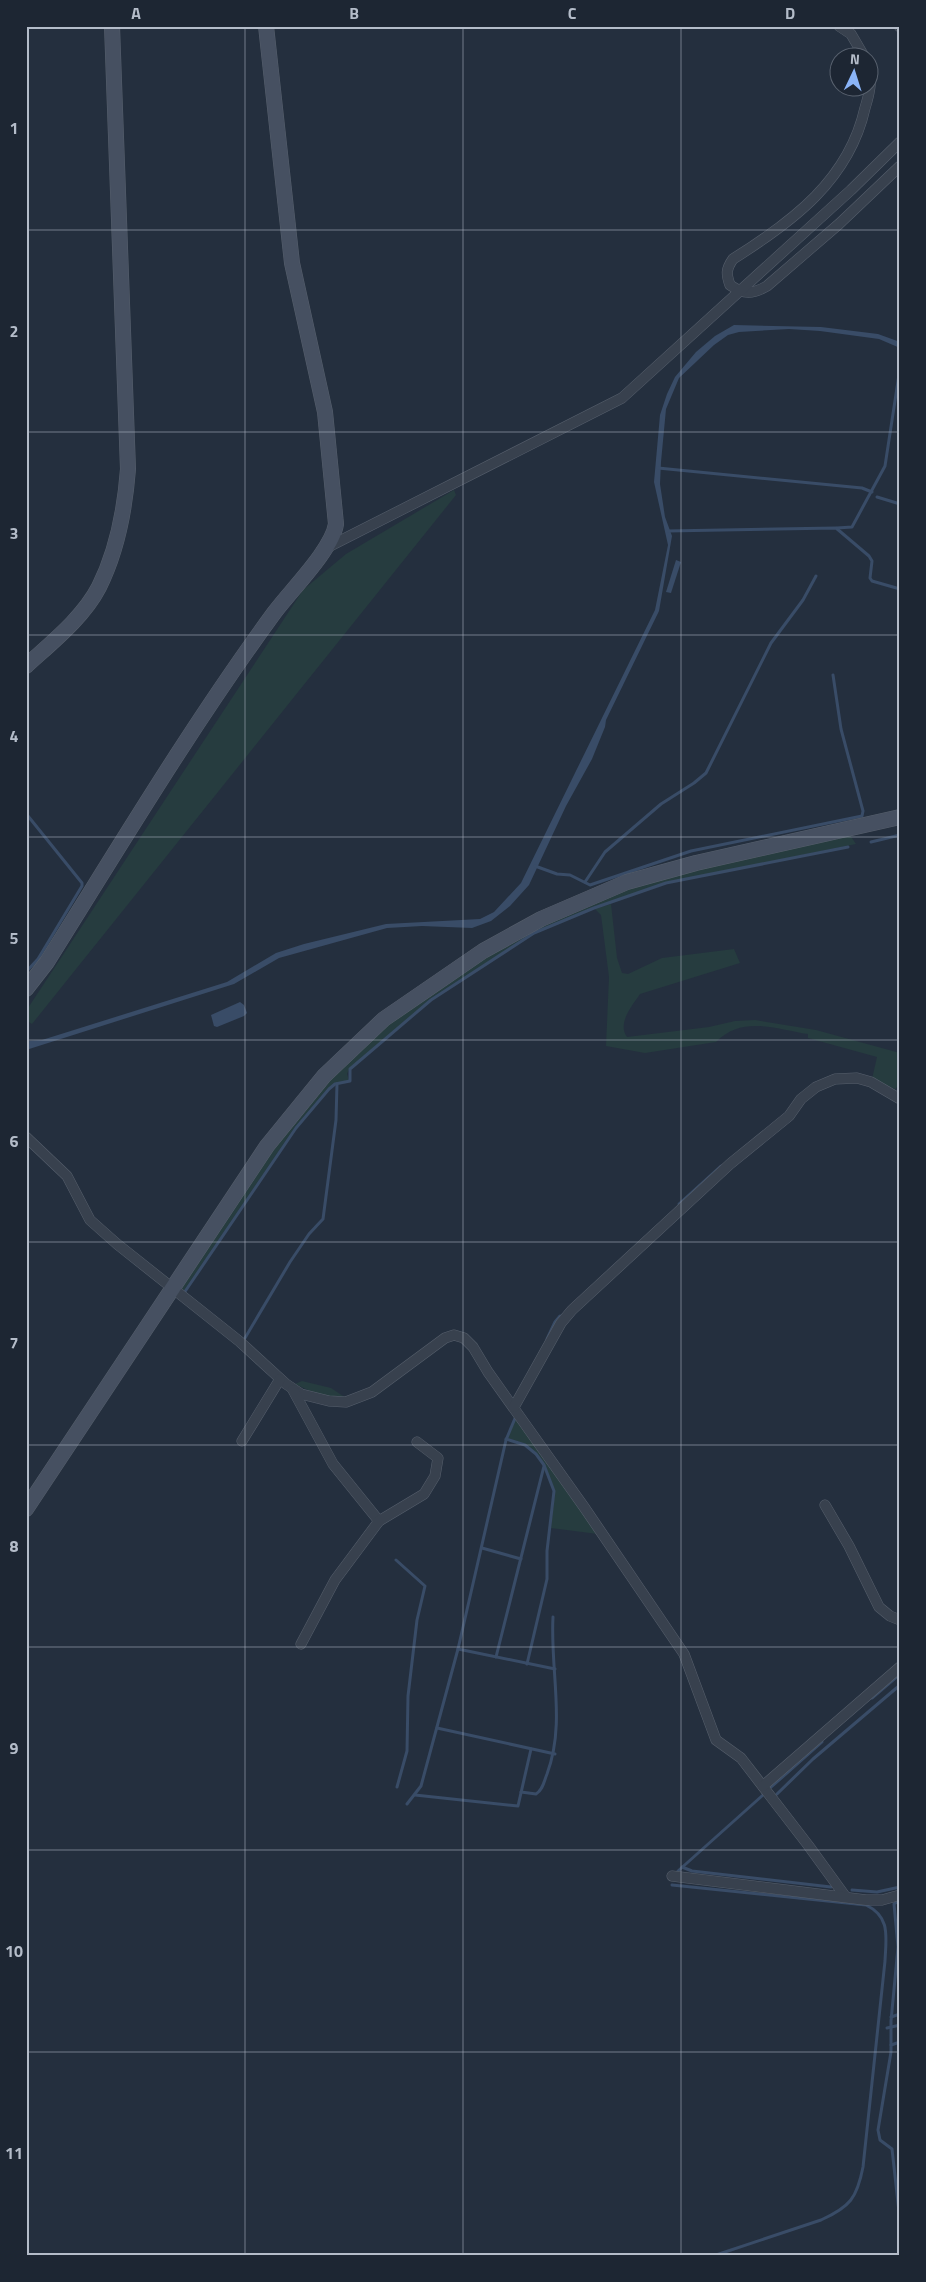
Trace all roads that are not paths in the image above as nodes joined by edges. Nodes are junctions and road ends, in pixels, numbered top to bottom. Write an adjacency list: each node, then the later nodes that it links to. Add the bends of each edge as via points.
1 (112, 26): 10 (street, via 128,459 126,496 112,557 98,588 79,614)
2 (266, 26): 9 (street, via 292,263 326,412 336,524)
3 (839, 26): 4 (street, via 851,34)
4 (859, 48)
5 (868, 98): 8 (street, via 846,159 807,206 785,226 733,259 726,276)
6 (900, 142): 8 (street)
7 (900, 166): 8 (street, via 767,286 756,292)
8 (738, 291): 9 (street, via 642,383 622,398)
9 (328, 547): 12 (street, via 273,614 186,740 47,962)
10 (26, 666)
11 (900, 817): 15 (street, via 696,863 627,882 541,919 483,951 384,1019 324,1076 266,1146)
12 (26, 989)
13 (900, 1099): 18 (street, via 871,1082 857,1078 835,1079 816,1086 789,1116 730,1164 572,1310 561,1323)
14 (26, 1137): 15 (street, via 67,1176 90,1220)
15 (172, 1288): 16 (street, via 239,1341); 22 (street)
16 (280, 1379): 17 (street); 19 (street)
17 (293, 1389): 18 (street, via 315,1399 329,1401 346,1402 360,1398 445,1338 454,1335 464,1338 473,1348); 23 (street, via 333,1464)
18 (514, 1407): 27 (street, via 684,1654 716,1740 741,1758)
19 (242, 1441)
20 (417, 1442): 23 (street, via 438,1458 435,1476 424,1494)
21 (825, 1505): 24 (street, via 850,1546 879,1607)
22 (26, 1509)
23 (379, 1521): 25 (street, via 335,1580)
24 (900, 1620)
25 (300, 1644)
26 (900, 1667): 27 (street)
27 (763, 1786): 30 (street)
28 (672, 1876): 30 (street)
29 (900, 1895): 30 (street, via 882,1900)
30 (845, 1896)

